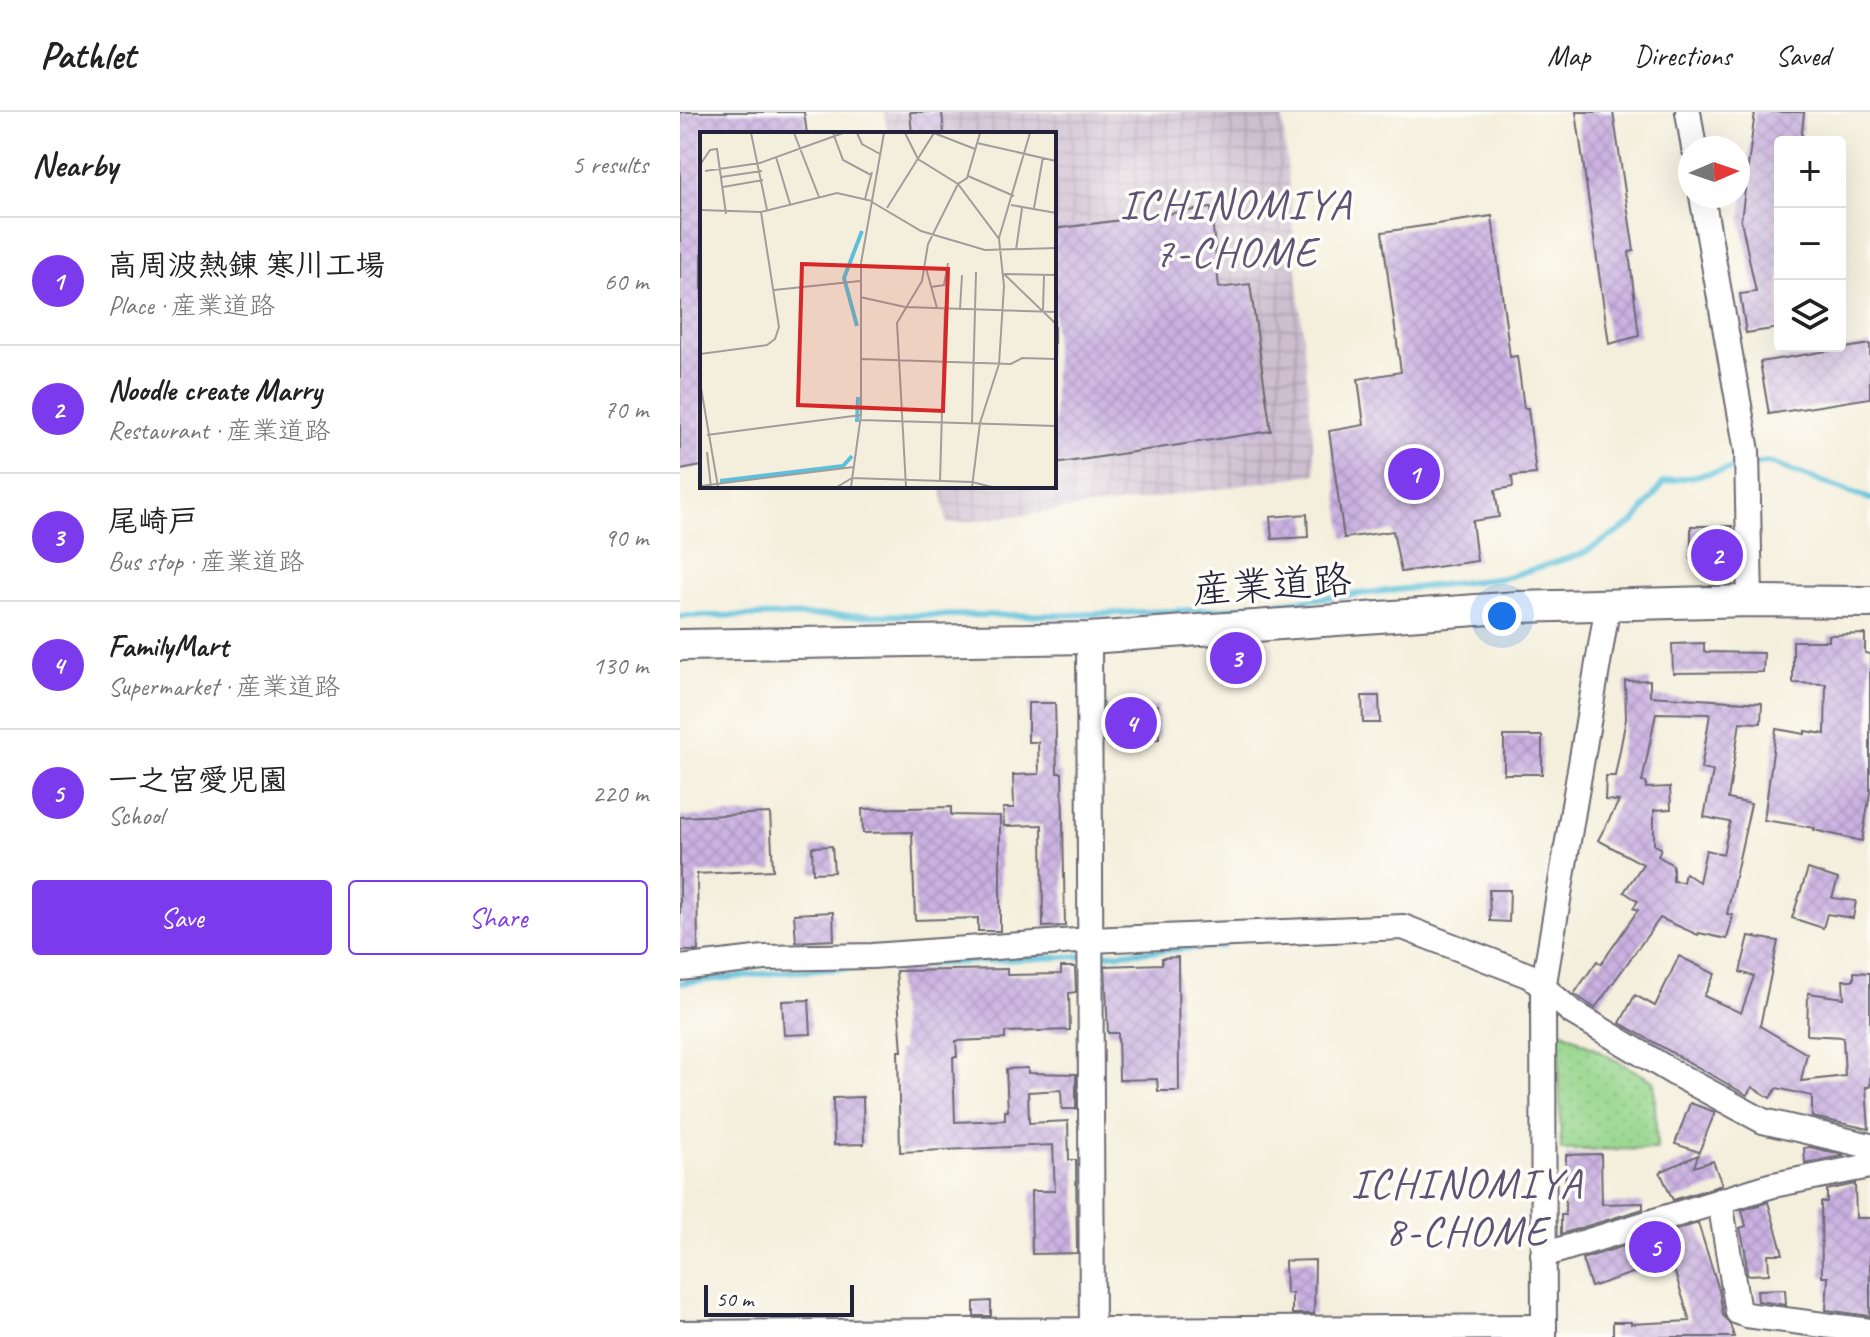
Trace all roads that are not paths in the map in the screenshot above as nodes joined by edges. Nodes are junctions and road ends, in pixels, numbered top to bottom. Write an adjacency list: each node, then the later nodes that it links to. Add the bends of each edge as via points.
1 (1688, 112): 2 (street)
2 (1692, 136)
3 (1704, 208): 4 (street, via 1748,463)
4 (1750, 601): 5 (main road, 産業道路); 6 (main road, 産業道路)
5 (1870, 602)
6 (1608, 604): 7 (main road, 産業道路); 11 (street)
7 (1089, 638): 8 (main road, 産業道路); 9 (street)
8 (680, 645)
9 (1090, 950): 10 (street, via 764,958); 11 (street, via 1403,927 1513,968); 20 (street)
10 (680, 968)
11 (1543, 989): 12 (street, via 1585,1020 1763,1121); 15 (street)
12 (1870, 1146)
13 (1870, 1166): 14 (street)
14 (1720, 1201): 15 (street); 16 (street, via 1738,1312)
15 (1543, 1255): 18 (street)
16 (1802, 1330): 17 (street)
17 (1870, 1331)
18 (1544, 1332): 20 (street)
19 (680, 1333): 20 (street)
20 (1092, 1334)

